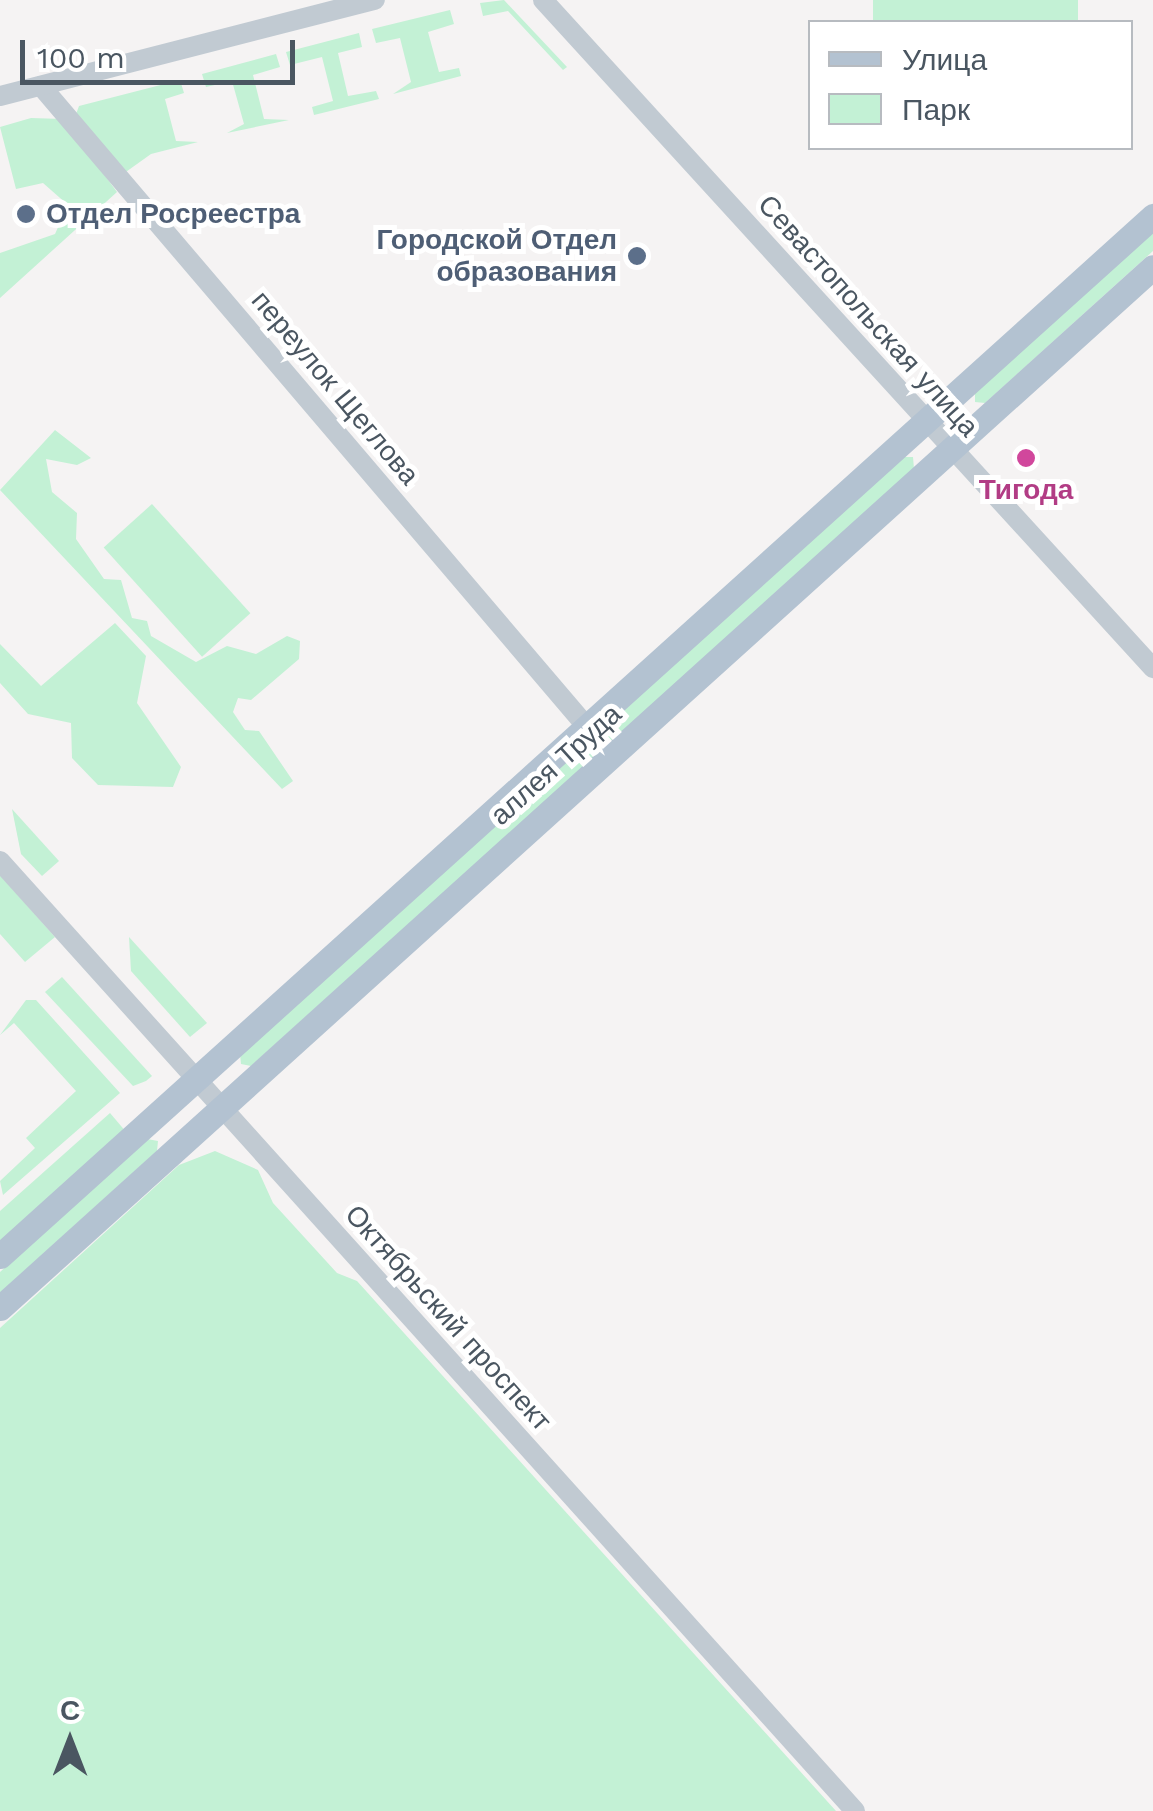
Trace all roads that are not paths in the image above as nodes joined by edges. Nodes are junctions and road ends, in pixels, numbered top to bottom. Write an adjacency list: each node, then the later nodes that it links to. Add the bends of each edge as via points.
1 (375, 0): 3 (street)
2 (542, 0): 7 (street, Севастопольская улица)
3 (41, 86): 4 (street); 10 (street, переулок Щеглова)
4 (0, 96)
5 (1153, 216): 7 (main road, аллея Труда)
6 (1153, 267): 8 (main road, аллея Труда)
7 (926, 420): 8 (street, Севастопольская улица); 10 (main road, аллея Труда)
8 (952, 448): 9 (street, Севастопольская улица); 13 (main road, аллея Труда)
9 (1153, 668)
10 (587, 727): 12 (main road, аллея Труда)
11 (0, 861): 12 (street, Октябрьский проспект)
12 (196, 1079): 13 (street, Октябрьский проспект); 14 (main road, аллея Труда)
13 (222, 1108): 15 (main road, аллея Труда); 16 (street, Октябрьский проспект)
14 (0, 1256)
15 (0, 1308)
16 (855, 1811)

